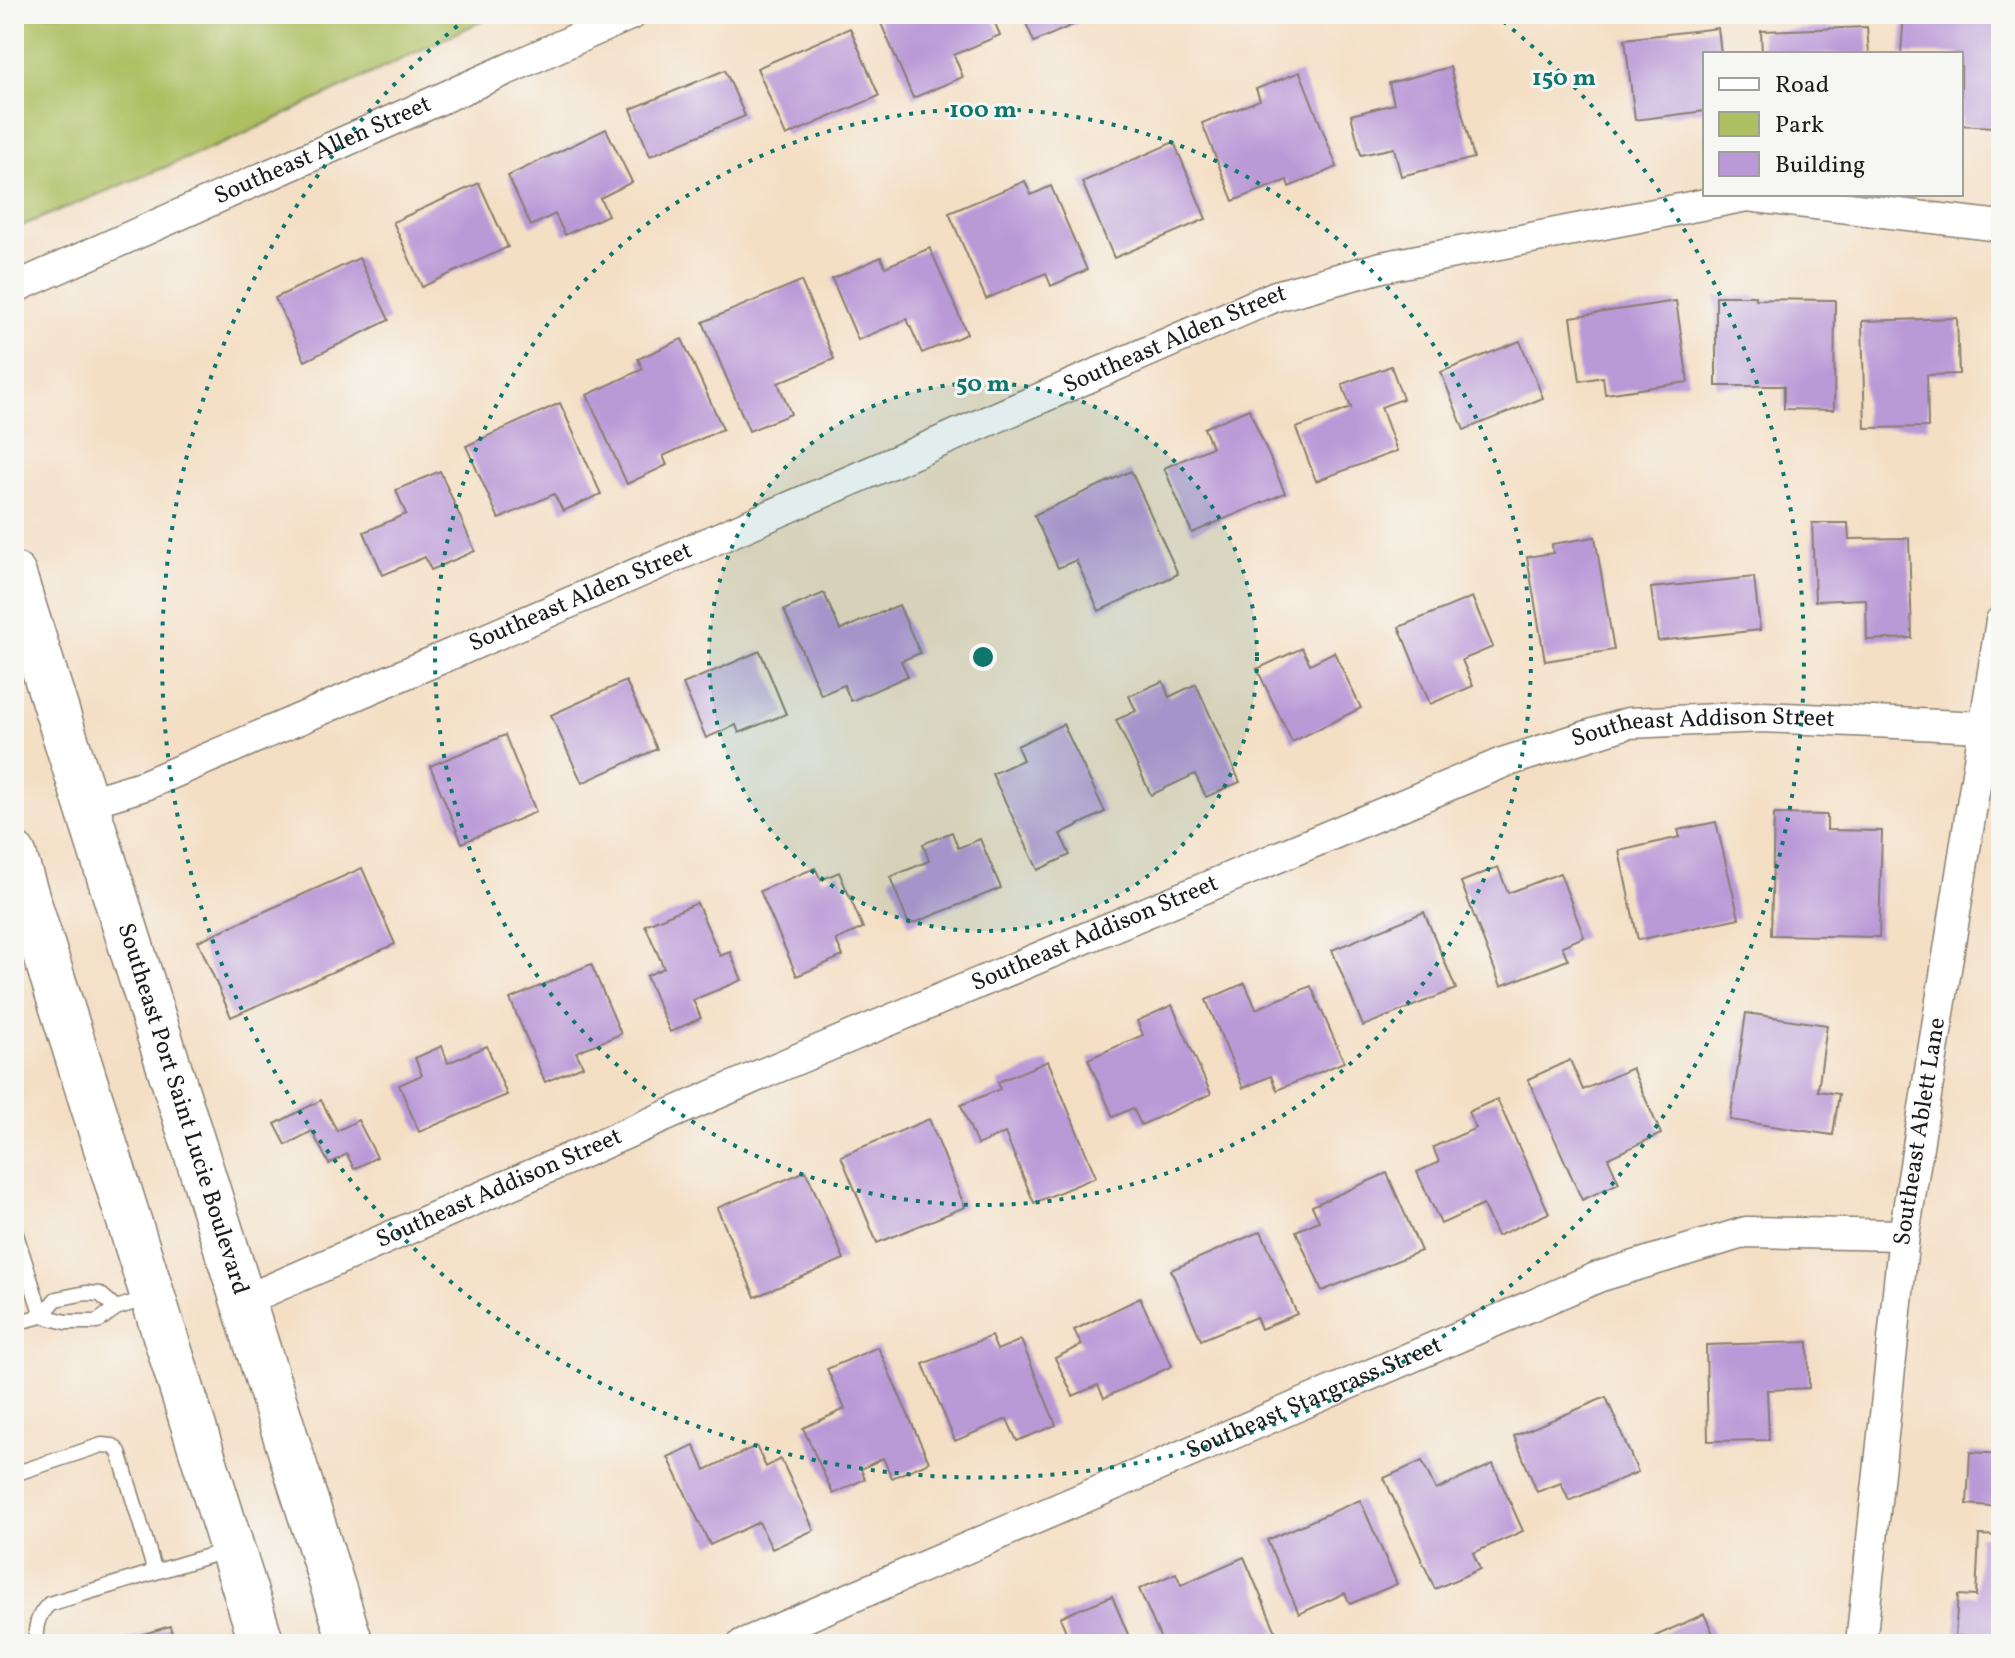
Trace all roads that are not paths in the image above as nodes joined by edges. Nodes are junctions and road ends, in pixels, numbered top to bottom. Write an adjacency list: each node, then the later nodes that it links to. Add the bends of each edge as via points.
1 (632, 14): 3 (street, Southeast Allen Street)
2 (2001, 226): 7 (street, Southeast Alden Street, via 1747,196 1382,267 1276,296 145,785)
3 (14, 288)
4 (14, 575): 7 (main road, Southeast Port Saint Lucie Boulevard)
5 (2001, 621): 6 (street, Southeast Ablett Lane)
6 (1983, 727): 10 (street, Southeast Ablett Lane); 12 (street, Southeast Addison Street, via 1763,717 1628,723 1502,763 769,1071)
7 (86, 803): 12 (main road, Southeast Port Saint Lucie Boulevard)
8 (14, 855): 11 (main road)
9 (14, 1228): 13 (lane)
10 (1904, 1235): 21 (street, Southeast Stargrass Street, via 1746,1232 1598,1277); 22 (street, Southeast Ablett Lane)
11 (134, 1302): 13 (lane, via 97,1322); 13 (lane, via 86,1293 56,1299); 16 (main road)
12 (241, 1302): 20 (main road, Southeast Port Saint Lucie Boulevard)
13 (42, 1316): 14 (lane)
14 (14, 1323)
15 (14, 1474): 17 (lane, via 113,1446)
16 (232, 1548): 17 (lane); 19 (main road)
17 (155, 1572): 18 (lane, via 49,1604 37,1622)
18 (36, 1644)
19 (262, 1644)
20 (351, 1644)
21 (743, 1644)
22 (1861, 1644)

